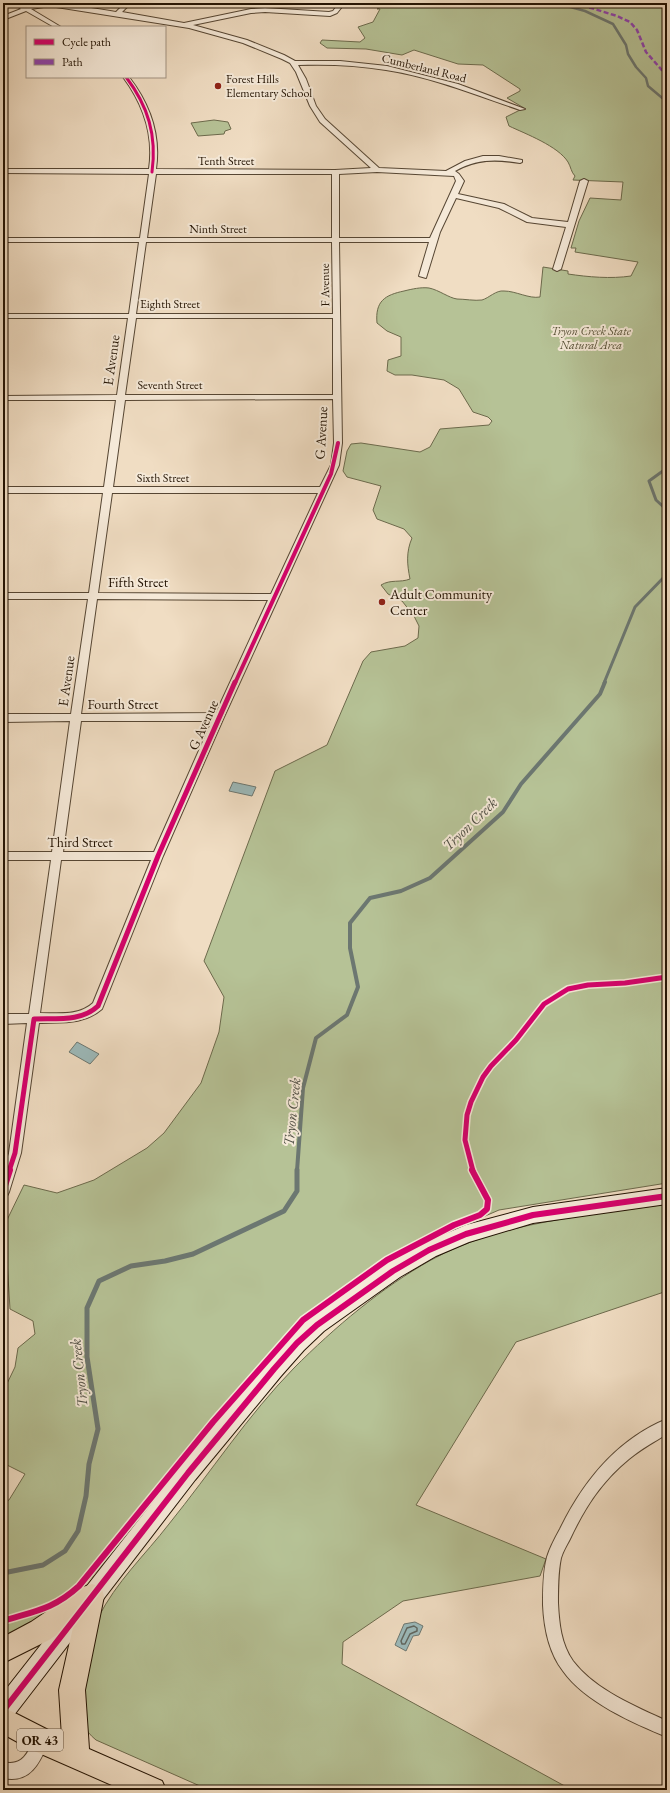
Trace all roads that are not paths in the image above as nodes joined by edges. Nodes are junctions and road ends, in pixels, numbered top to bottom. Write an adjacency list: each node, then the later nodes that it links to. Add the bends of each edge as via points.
1 (16, 3): 5 (street)
2 (47, 3): 5 (street); 6 (street)
3 (128, 3): 6 (street)
4 (342, 3): 8 (street, via 336,12 330,14 251,11)
5 (26, 10): 7 (street); 9 (street)
6 (116, 15): 8 (street)
7 (3, 18)
8 (183, 25): 10 (street, via 260,46)
9 (56, 26)
10 (293, 62): 12 (street, Cumberland Road, via 330,62 388,68 438,80); 15 (street, via 322,120)
11 (127, 78): 17 (street, E Avenue, via 142,98 151,123 154,161)
12 (522, 109)
13 (3, 155): 16 (street)
14 (520, 161): 19 (street, via 498,157 478,158)
15 (377, 170): 18 (street, Tenth Street); 19 (street, Tenth Street)
16 (3, 171): 17 (street, Tenth Street)
17 (152, 172): 18 (street, Tenth Street); 24 (street, E Avenue)
18 (335, 172): 25 (street, F Avenue)
19 (449, 172): 21 (street, via 460,178)
20 (584, 181): 22 (street)
21 (455, 196): 22 (street, via 501,206 530,220); 26 (street)
22 (571, 225): 27 (street)
23 (3, 240): 24 (street, Ninth Street)
24 (143, 240): 25 (street, Ninth Street); 30 (street, E Avenue)
25 (336, 240): 26 (street, Ninth Street); 31 (street, F Avenue)
26 (433, 240): 28 (street)
27 (557, 269)
28 (423, 276)
29 (3, 316): 30 (street, Eighth Street)
30 (132, 316): 31 (street, Eighth Street); 32 (street, E Avenue)
31 (337, 316): 33 (street, F Avenue)
32 (121, 397): 33 (street, Seventh Street); 34 (street, Seventh Street); 36 (street, E Avenue)
33 (338, 397): 37 (street, G Avenue, via 336,458)
34 (3, 398)
35 (3, 490): 36 (street, Sixth Street)
36 (108, 490): 37 (street, Sixth Street); 39 (street, E Avenue)
37 (322, 490): 40 (street, G Avenue)
38 (3, 596): 39 (street, Fifth Street)
39 (93, 596): 40 (street, Fifth Street); 42 (street, E Avenue)
40 (274, 597): 43 (street, G Avenue)
41 (3, 718): 42 (street, Fourth Street)
42 (76, 718): 43 (street, Fourth Street); 45 (street, E Avenue)
43 (219, 718): 46 (street, G Avenue)
44 (3, 856): 45 (street, Third Street)
45 (57, 856): 46 (street, Third Street); 48 (street, E Avenue)
46 (158, 856): 48 (street, G Avenue, via 98,1006 87,1015)
47 (3, 1019): 48 (street)
48 (34, 1019): 49 (street, E Avenue, via 15,1153)
49 (3, 1192)
50 (667, 1196): 52 (main road, via 533,1215 490,1226 435,1247 375,1283 317,1324 297,1343 188,1473)
51 (667, 1426): 56 (street, via 619,1457 577,1506 554,1557 550,1597 553,1634 569,1667 606,1697)
52 (92, 1596): 53 (main road, via 40,1631); 54 (main road); 58 (main road, via 72,1690)
53 (3, 1651)
54 (3, 1711)
55 (3, 1720): 57 (main road, OR 43)
56 (667, 1729)
57 (41, 1741): 58 (main road, OR 43); 59 (street, via 32,1761 19,1770)
58 (77, 1757): 60 (main road, OR 43)
59 (3, 1770)
60 (153, 1790)

